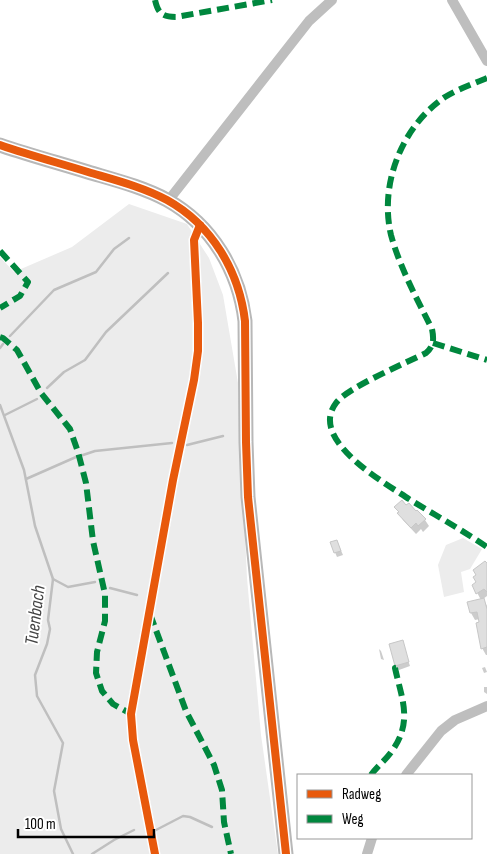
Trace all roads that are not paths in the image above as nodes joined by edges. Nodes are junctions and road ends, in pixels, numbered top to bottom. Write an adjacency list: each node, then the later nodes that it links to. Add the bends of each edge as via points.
1 (332, 0): 5 (street, via 310,21)
2 (452, 0): 3 (street)
3 (487, 61)
4 (0, 145): 5 (street)
5 (168, 200): 6 (street)
6 (200, 225): 10 (street, via 194,240 198,351 131,714); 11 (street, via 228,263 239,291 245,321 248,497)
7 (487, 706): 8 (street, via 460,717 446,727)
8 (407, 774)
9 (372, 839): 12 (street)
10 (155, 854)
11 (286, 854)
12 (367, 854)

